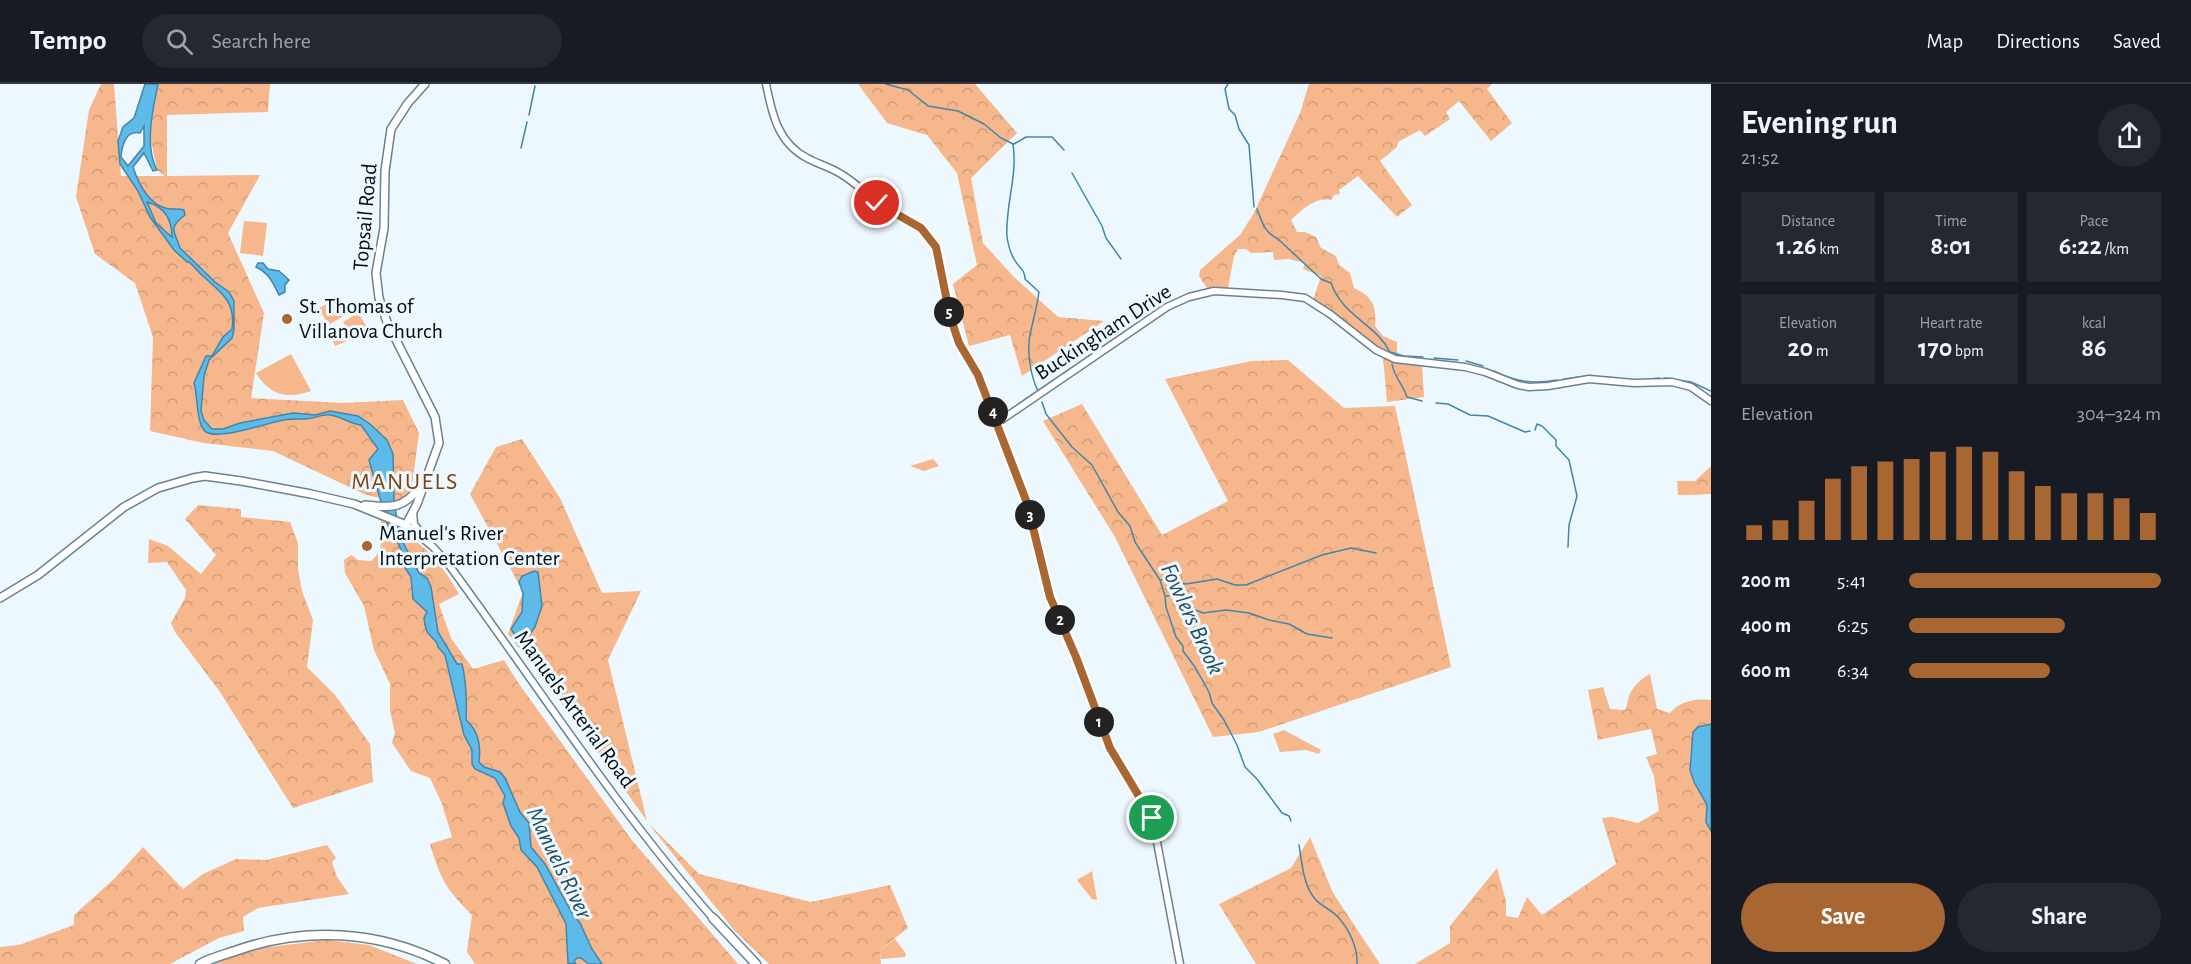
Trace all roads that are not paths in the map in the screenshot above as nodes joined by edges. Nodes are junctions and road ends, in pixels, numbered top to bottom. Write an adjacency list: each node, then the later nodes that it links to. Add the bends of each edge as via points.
1 (425, 84): 5 (main road, Topsail Road, via 391,129 385,171 384,228 376,273 387,322 435,417 439,443)
2 (766, 84): 4 (street, via 776,124 793,148 843,175 880,205 919,227 933,242 959,343 978,375)
3 (1711, 401): 4 (street, Buckingham Drive, via 1691,387 1672,382 1589,379 1529,387 1466,367 1395,359 1376,350 1305,298 1214,291 1167,307)
4 (997, 423): 16 (street, via 1027,503 1050,597 1110,748 1153,821)
5 (426, 480): 6 (main road, via 408,501); 7 (main road, Topsail Road)
6 (377, 510): 8 (main road); 10 (main road, via 241,481 205,476 181,480 124,507 38,575)
7 (413, 512): 8 (main road, Topsail Road); 9 (street, via 414,524)
8 (402, 524): 9 (street, Manuels Arterial Road)
9 (432, 546): 11 (street, Manuels Arterial Road, via 470,592 569,734)
10 (0, 598)
11 (712, 918): 14 (highway); 15 (highway)
12 (200, 964): 13 (highway, via 251,945 295,936 339,934 382,940 422,952)
13 (445, 964)
14 (748, 964)
15 (756, 964)
16 (1180, 964)

